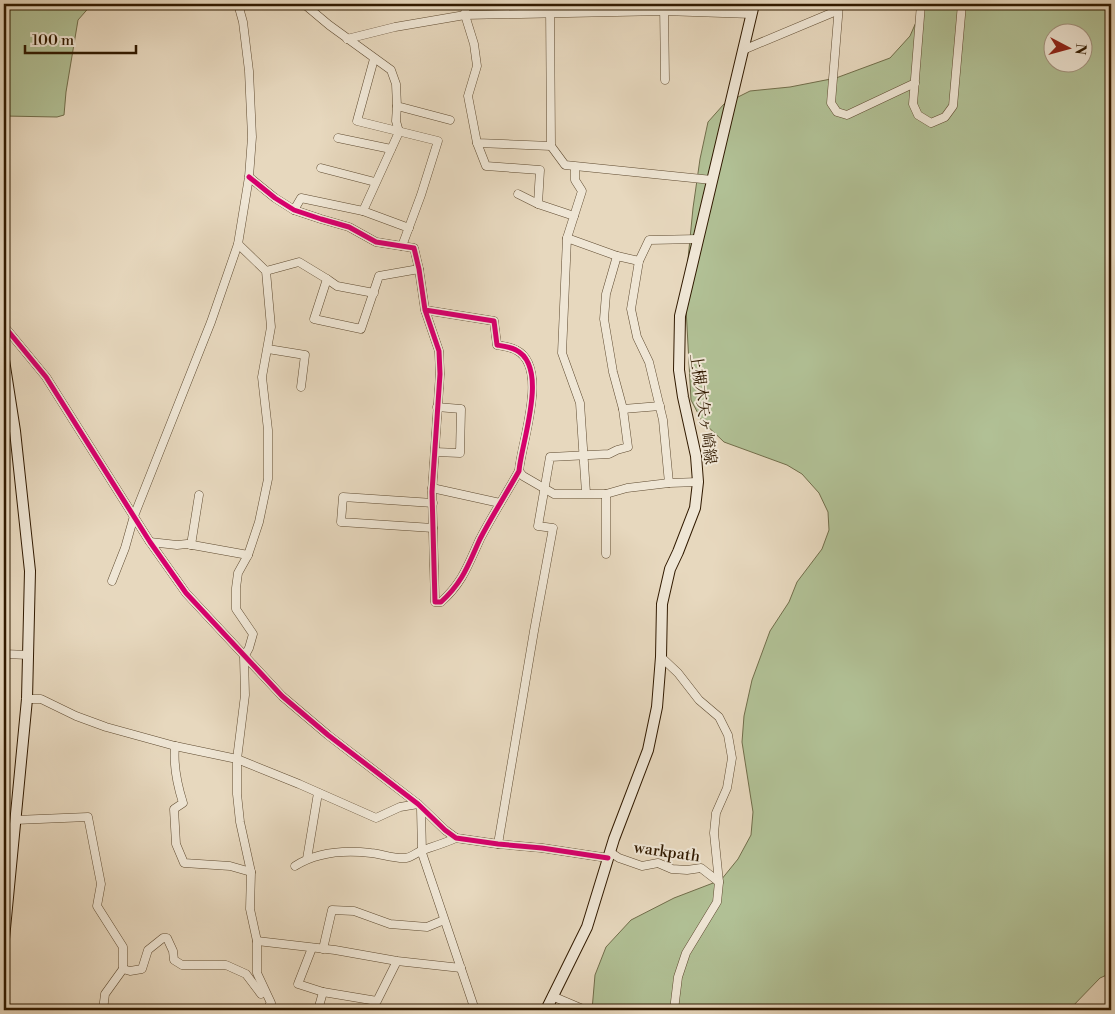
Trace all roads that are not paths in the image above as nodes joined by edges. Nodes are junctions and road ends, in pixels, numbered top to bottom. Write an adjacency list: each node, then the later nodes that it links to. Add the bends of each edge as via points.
1 (238, 4): 26 (street, via 251,95)
2 (304, 4): 12 (street)
3 (466, 4): 11 (street)
4 (550, 4): 10 (street)
5 (839, 4): 13 (street, via 834,12); 16 (street, via 831,104 837,112 848,116)
6 (921, 4): 16 (street)
7 (962, 4): 16 (street, via 953,106 945,117 931,123 918,115 913,104)
8 (664, 8): 9 (street); 10 (street); 15 (street)
9 (753, 9): 13 (main road, 上槻木矢ヶ崎線)
10 (550, 14): 11 (street); 22 (street)
11 (465, 15): 12 (street, via 395,26); 21 (street, via 477,66 468,96)
12 (347, 39): 14 (street)
13 (743, 50): 27 (main road, 上槻木矢ヶ崎線)
14 (374, 58): 17 (street, via 391,70 396,84); 19 (street, via 357,121)
15 (665, 80)
16 (914, 83)
17 (397, 106): 18 (street); 19 (street)
18 (450, 120)
19 (399, 132): 23 (street); 34 (street, via 438,141)
20 (338, 138): 23 (street)
21 (477, 143): 22 (street); 30 (street, via 486,166 540,170)
22 (551, 146): 24 (street, via 565,165)
23 (391, 150): 28 (street)
24 (575, 167): 27 (street); 33 (street, via 575,180 582,191)
25 (321, 168): 28 (street)
26 (249, 177): 31 (street); 37 (street)
27 (712, 180): 36 (main road, 上槻木矢ヶ崎線)
28 (375, 182): 32 (street)
29 (518, 194): 30 (street)
30 (538, 204): 33 (street)
31 (294, 210): 32 (street, via 301,198); 38 (street, via 349,226 376,242)
32 (363, 211): 34 (street)
33 (574, 216): 35 (street)
34 (409, 228): 38 (street)
35 (567, 238): 39 (street); 55 (street, via 562,353 580,403)
36 (698, 239): 40 (street, via 649,240); 57 (main road, 上槻木矢ヶ崎線, via 680,316 679,350 683,397 696,456)
37 (238, 244): 42 (street); 66 (street, via 211,322)
38 (402, 246): 41 (street, via 414,248)
39 (617, 256): 40 (street); 53 (street, via 606,294 604,318)
40 (639, 261): 51 (street, via 631,309)
41 (419, 269): 44 (street, via 379,276); 45 (street)
42 (266, 271): 43 (street, via 299,262); 47 (street, via 271,327)
43 (327, 279): 44 (street, via 337,286); 44 (street, via 314,319 362,329)
44 (374, 293)
45 (425, 310): 52 (street, via 440,351); 56 (street, via 494,321 497,345 517,350 527,360 534,384)
46 (4, 326): 66 (street, via 46,377)
47 (268, 349): 50 (street, via 305,355); 71 (street, via 262,377 268,430 268,480)
48 (4, 360): 49 (main road)
49 (6, 387): 74 (main road, via 15,431 30,571)
50 (301, 387)
51 (660, 406): 53 (street); 58 (street)
52 (437, 407): 54 (street); 54 (street, via 461,409 460,453)
53 (623, 409): 55 (street, via 628,448 609,454)
54 (435, 452): 59 (street)
55 (583, 456): 60 (street, via 550,457); 61 (street)
56 (519, 471): 60 (street); 65 (street)
57 (698, 482): 58 (street); 76 (main road, 上槻木矢ヶ崎線, via 695,508 670,568 662,604)
58 (669, 483): 62 (street)
59 (432, 488): 64 (street); 65 (street)
60 (544, 488): 61 (street, via 554,494); 84 (street, via 538,526 553,528)
61 (586, 493): 62 (street)
62 (606, 494): 70 (street)
63 (198, 495): 69 (street)
64 (432, 503): 67 (street); 67 (street, via 343,498 341,522)
65 (500, 503): 67 (street, via 464,576 441,602 435,602)
66 (134, 516): 68 (street); 72 (street)
67 (433, 528)
68 (150, 542): 69 (street); 75 (street, via 186,593)
69 (191, 544): 71 (street)
70 (606, 554)
71 (248, 555): 75 (street, via 238,573 236,588 236,609 253,634)
72 (112, 581)
73 (4, 654): 74 (street)
74 (29, 655): 77 (main road)
75 (244, 657): 79 (street, via 245,695); 81 (street, via 321,730)
76 (661, 657): 86 (main road, 上槻木矢ヶ崎線, via 657,707 648,750); 90 (street, via 699,700 719,717 728,736 732,758 730,776 716,813 714,833)
77 (27, 698): 78 (street); 82 (main road)
78 (175, 746): 79 (street); 89 (street, via 174,761 183,803 174,809 176,844 184,863 230,866)
79 (237, 759): 80 (street); 89 (street, via 240,822)
80 (318, 792): 81 (street, via 376,818 400,807); 87 (street)
81 (420, 806): 83 (street); 85 (street)
82 (15, 820): 91 (main road); 99 (street, via 88,817 101,884 97,906 123,947)
83 (456, 838): 84 (street, warkpath); 85 (street)
84 (498, 844): 86 (street, warkpath)
85 (422, 850): 87 (street, via 407,858 350,852); 92 (street)
86 (609, 855): 90 (street, warkpath, via 642,866 658,863 672,869 701,868); 101 (main road, 上槻木矢ヶ崎線, via 587,927)
87 (307, 859): 88 (street)
88 (295, 866)
89 (251, 872): 94 (street, via 250,909)
90 (719, 882): 108 (street, via 717,902 686,953 678,978)
91 (5, 914): 93 (main road)
92 (444, 920): 96 (street, via 426,927 390,924 354,912 332,910); 98 (street)
93 (4, 939)
94 (257, 941): 95 (street); 102 (street, via 257,973)
95 (312, 948): 96 (street); 100 (street, via 298,984)
96 (324, 949): 97 (street)
97 (397, 961): 98 (street); 100 (street, via 377,1000)
98 (461, 968): 105 (street)
99 (122, 969): 102 (street, via 142,969 148,950 167,938 174,960 182,965 226,965 246,974); 103 (street, via 104,994)
100 (323, 992): 104 (street)
101 (552, 996): 106 (main road, 上槻木矢ヶ崎線); 107 (street)
102 (271, 1008)
103 (103, 1010)
104 (318, 1010)
105 (475, 1010)
106 (546, 1010)
107 (585, 1010)
108 (674, 1010)

